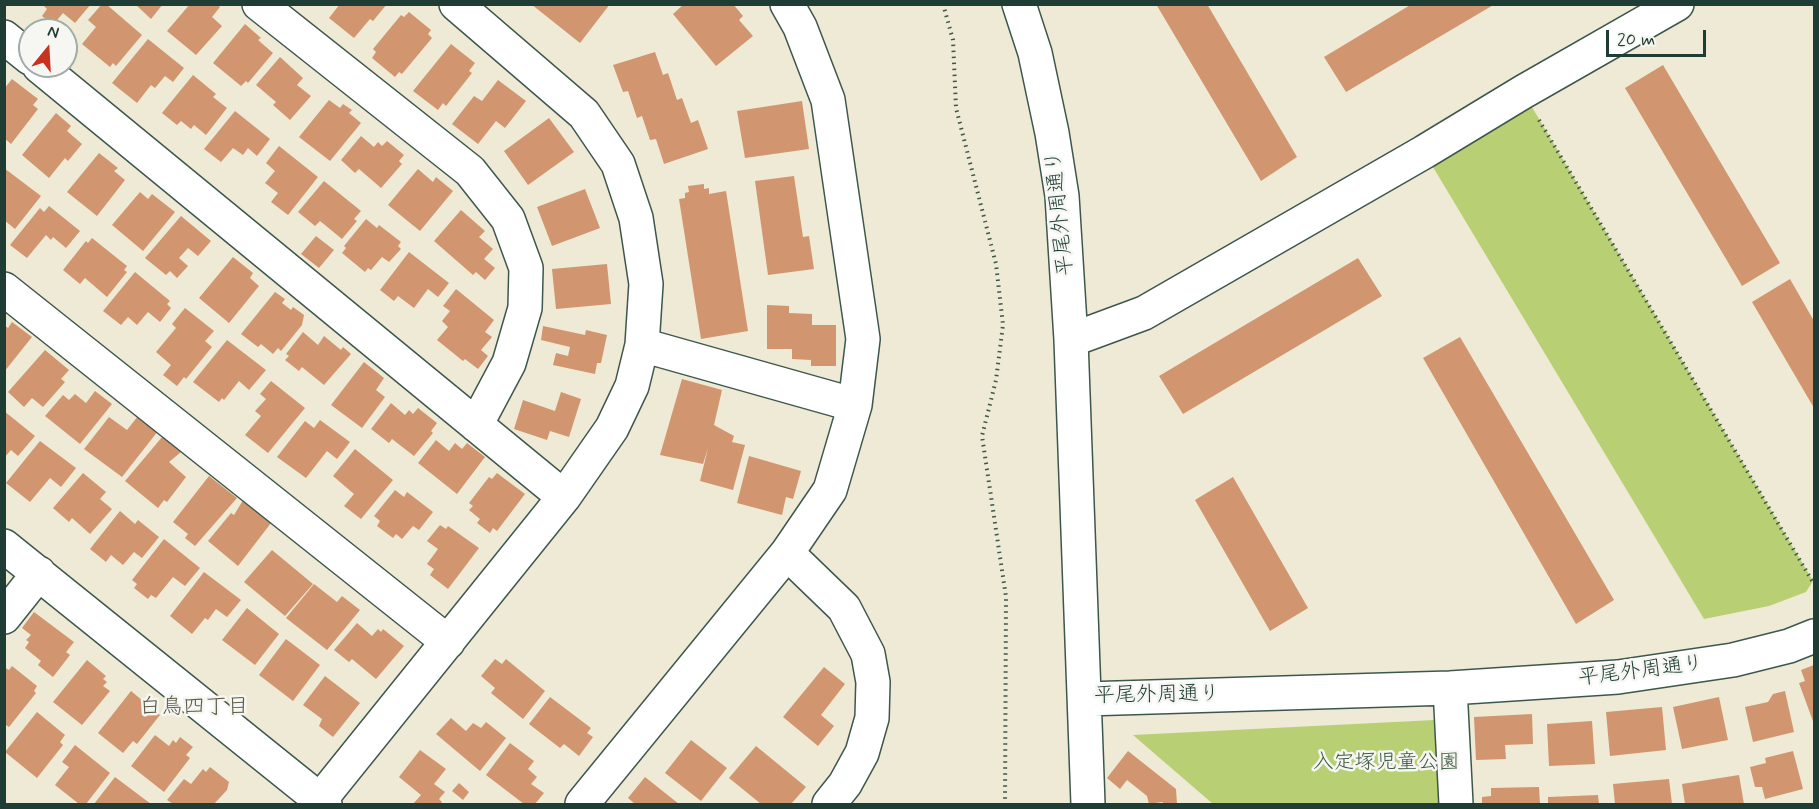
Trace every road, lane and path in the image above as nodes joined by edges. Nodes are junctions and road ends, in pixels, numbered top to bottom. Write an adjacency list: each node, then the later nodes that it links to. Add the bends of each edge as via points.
1 (259, 4): 15 (street, via 470,171 508,219 526,268 525,308 509,363)
2 (456, 4): 13 (street, via 584,114 618,164 636,218 646,284)
3 (787, 4): 14 (street, via 828,100 863,339)
4 (943, 4): 29 (path, via 953,40 956,108 996,264 1002,325 996,380 982,436 1006,597)
5 (1019, 4): 12 (street, 平尾外周通り, via 1035,54 1062,196)
6 (1677, 4): 10 (street)
7 (4, 37): 8 (street)
8 (18, 48)
9 (54, 78): 15 (street)
10 (1522, 92): 12 (street, via 1144,313); 20 (path)
11 (4, 289): 23 (street)
12 (1071, 340): 25 (street, 平尾外周通り)
13 (642, 345): 14 (street); 16 (street, via 632,386 612,428)
14 (855, 405): 18 (street, via 830,490)
15 (476, 425): 16 (street)
16 (564, 498): 23 (street)
17 (4, 546): 19 (street)
18 (788, 553): 27 (street); 28 (street, via 844,608 868,654 873,682 872,718 862,753)
19 (39, 573): 21 (street); 26 (street)
20 (1815, 584)
21 (4, 617)
22 (1815, 636): 24 (street, 平尾外周通り, via 1733,660 1618,677)
23 (448, 642): 26 (street)
24 (1450, 688): 25 (street, 平尾外周通り); 31 (street)
25 (1085, 699): 30 (street)
26 (323, 802)
27 (582, 804)
28 (829, 804)
29 (1005, 804)
30 (1088, 804)
31 (1456, 804)

